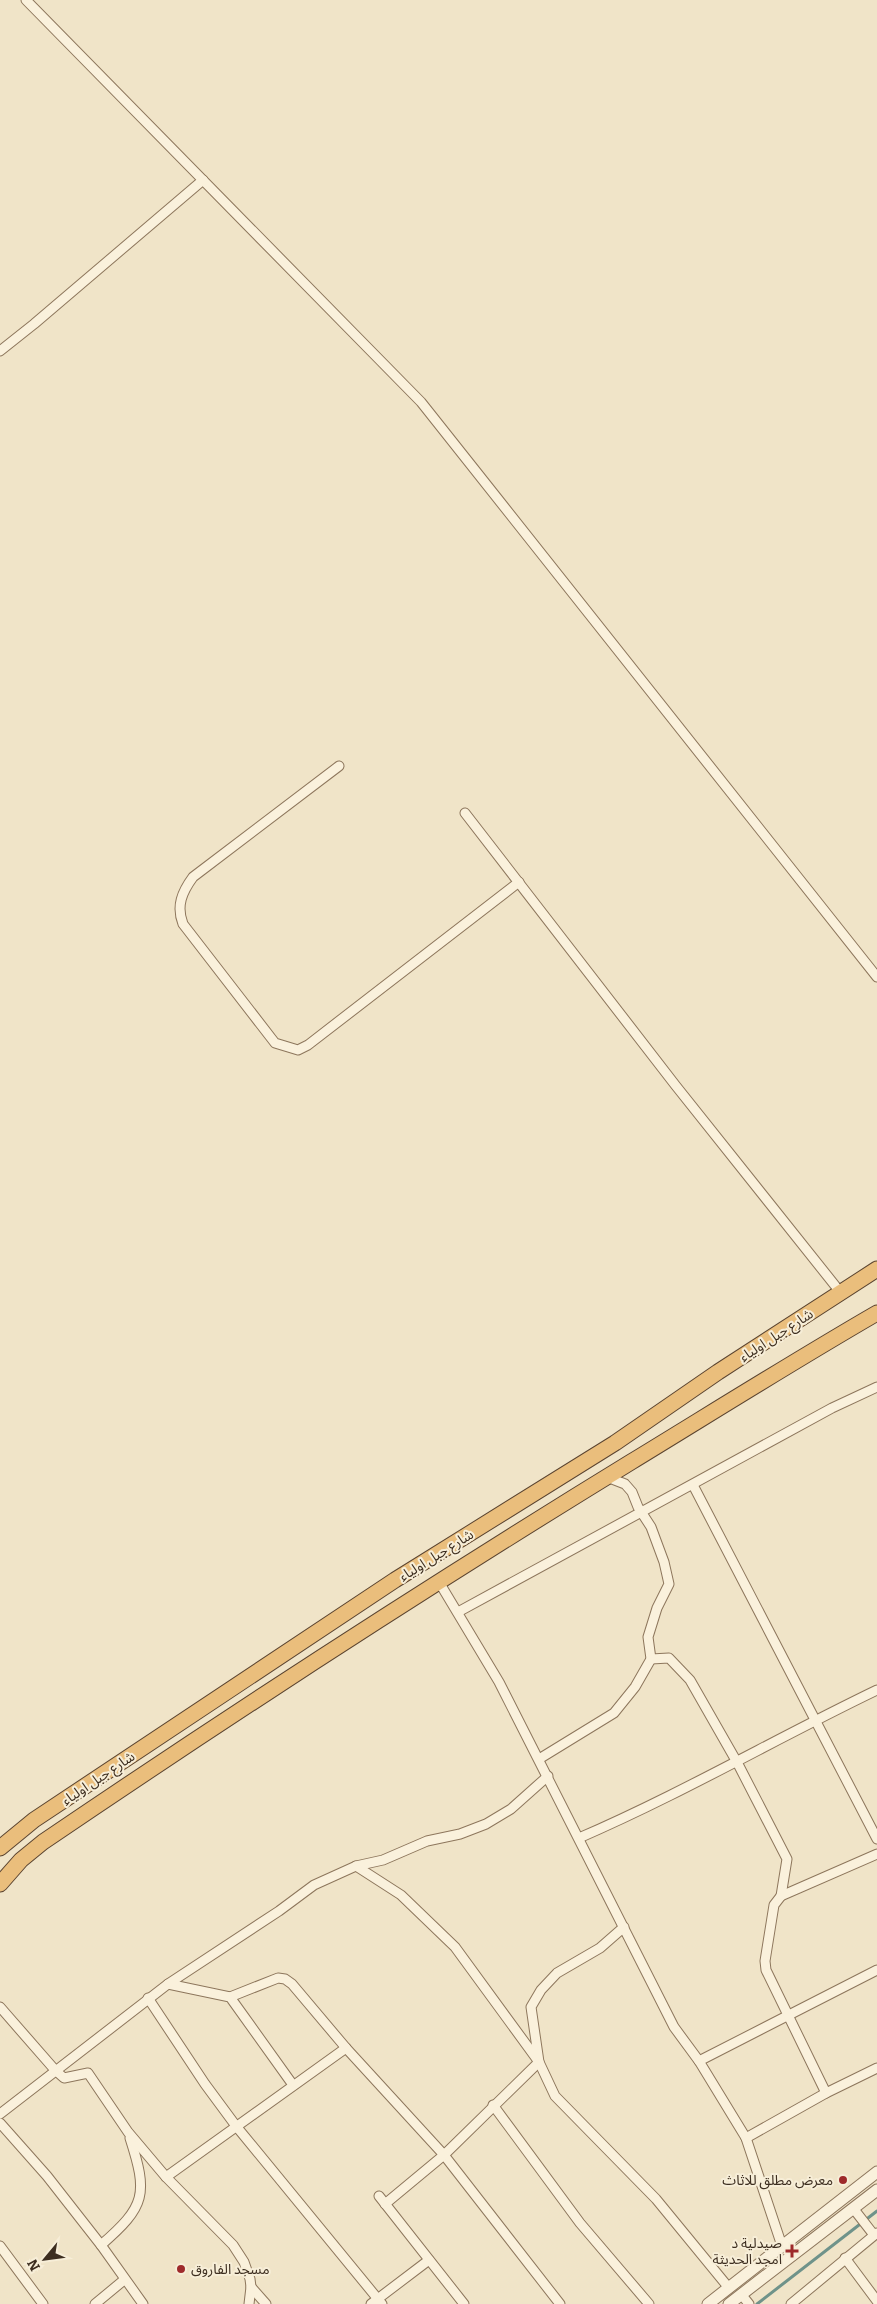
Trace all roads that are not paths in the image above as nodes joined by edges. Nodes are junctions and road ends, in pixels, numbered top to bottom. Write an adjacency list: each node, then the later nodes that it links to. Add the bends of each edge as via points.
1 (26, 0): 2 (street)
2 (203, 180): 3 (street); 7 (street, via 422,402)
3 (0, 350)
4 (339, 766): 6 (street, via 194,877 181,896 179,909 183,924 275,1044 298,1050 308,1045)
5 (465, 813): 6 (street)
6 (519, 882): 9 (street)
7 (877, 977)
8 (877, 1269): 9 (highway, شارع جبل اولياء)
9 (841, 1293): 25 (highway, شارع جبل اولياء, via 615,1443 294,1646 34,1820)
10 (877, 1313): 12 (highway, شارع جبل اولياء)
11 (877, 1387): 13 (street, via 832,1408)
12 (608, 1476): 14 (street, via 625,1484); 15 (highway, شارع جبل اولياء)
13 (693, 1485): 14 (street); 19 (street)
14 (642, 1513): 16 (street); 17 (street, via 661,1553 669,1584 648,1637)
15 (439, 1582): 16 (street); 28 (highway, شارع جبل اولياء, via 43,1842 20,1860)
16 (458, 1612): 20 (street)
17 (651, 1659): 20 (street, via 635,1687 614,1713); 21 (street, via 669,1658 690,1680)
18 (877, 1690): 19 (street)
19 (815, 1720): 21 (street); 24 (street)
20 (539, 1759): 22 (street)
21 (736, 1760): 23 (street, via 629,1816); 29 (street, via 787,1859)
22 (548, 1776): 23 (street); 27 (street, via 511,1809 486,1824 427,1841 383,1860)
23 (579, 1838): 30 (street)
24 (877, 1839)
25 (0, 1848)
26 (877, 1854): 29 (street)
27 (356, 1866): 32 (street, via 314,1885); 39 (street, via 402,1894 456,1947)
28 (0, 1884)
29 (781, 1896): 36 (street, via 774,1906 765,1961 769,1978)
30 (624, 1927): 38 (street, via 674,2027); 39 (street, via 600,1948 557,1973 541,1990 531,2007)
31 (877, 1970): 36 (street)
32 (168, 1984): 33 (street); 34 (street)
33 (230, 1997): 37 (street, via 278,1978 285,1979); 42 (street)
34 (148, 1998): 41 (street); 47 (street)
35 (0, 2006): 41 (street)
36 (788, 2016): 38 (street); 43 (street)
37 (346, 2048): 42 (street); 50 (street)
38 (699, 2061): 49 (street)
39 (538, 2062): 44 (street); 65 (street, via 555,2096 656,2198)
40 (877, 2068): 43 (street)
41 (54, 2070): 45 (street); 48 (street, via 64,2078 88,2073)
42 (293, 2085): 47 (street)
43 (826, 2093): 49 (street)
44 (493, 2105): 50 (street); 76 (street, via 580,2223)
45 (0, 2114)
46 (0, 2123): 59 (street, via 47,2176)
47 (236, 2126): 52 (street); 68 (street)
48 (128, 2132): 52 (street); 59 (street, via 140,2168 141,2199 131,2216)
49 (746, 2138): 60 (street)
50 (444, 2154): 55 (street); 75 (street)
51 (877, 2172): 60 (street)
52 (166, 2177): 64 (street, via 233,2245 244,2262)
53 (877, 2190): 56 (street)
54 (379, 2196): 55 (street)
55 (385, 2204): 62 (street)
56 (853, 2208): 57 (street); 66 (street)
57 (875, 2234): 61 (street)
58 (0, 2246): 69 (street)
59 (101, 2246): 63 (street)
60 (782, 2246): 65 (street)
61 (844, 2258): 67 (street); 80 (street)
62 (429, 2260): 68 (street); 74 (street)
63 (124, 2280): 70 (street); 71 (street)
64 (252, 2288): 72 (street); 73 (street)
65 (729, 2288): 77 (street)
66 (741, 2294): 78 (street); 79 (street)
67 (877, 2301)
68 (377, 2302)
69 (44, 2304)
70 (95, 2304)
71 (143, 2304)
72 (249, 2304)
73 (266, 2304)
74 (464, 2304)
75 (560, 2304)
76 (649, 2304)
77 (708, 2304)
78 (729, 2304)
79 (749, 2304)
80 (792, 2304)

